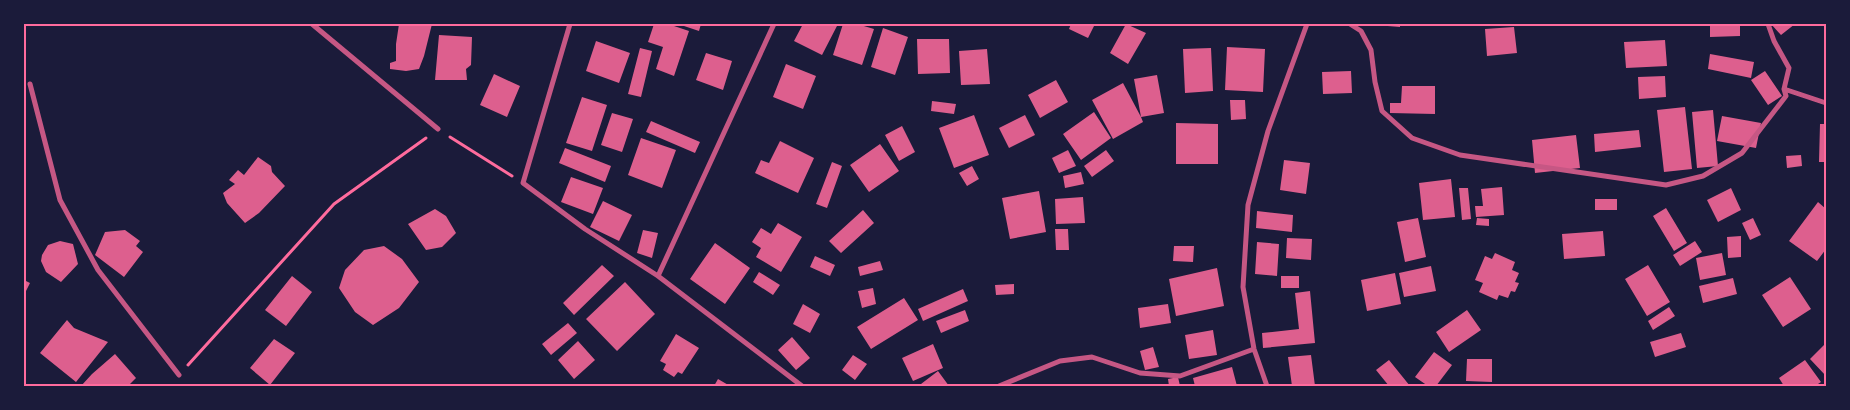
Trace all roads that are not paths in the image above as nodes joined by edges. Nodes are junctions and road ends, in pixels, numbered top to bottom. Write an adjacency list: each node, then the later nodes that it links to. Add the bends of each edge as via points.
1 (312, 24): 10 (street)
2 (570, 24): 11 (street, via 523,183 585,229)
3 (774, 24): 11 (street)
4 (1307, 24): 12 (street, via 1268,132 1248,205 1243,287)
5 (1350, 24): 8 (street, via 1361,31 1372,50 1382,111 1412,138 1460,155 1666,185 1703,176 1742,153 1786,96)
6 (1768, 24): 8 (street, via 1790,68)
7 (30, 84): 13 (street, via 60,200 98,270)
8 (1784, 89): 9 (street)
9 (1826, 103)
10 (438, 129)
11 (658, 276): 14 (street)
12 (1254, 349): 15 (street, via 1180,376 1140,373 1092,357 1060,361); 16 (street)
13 (179, 375)
14 (802, 386)
15 (999, 386)
16 (1267, 386)

